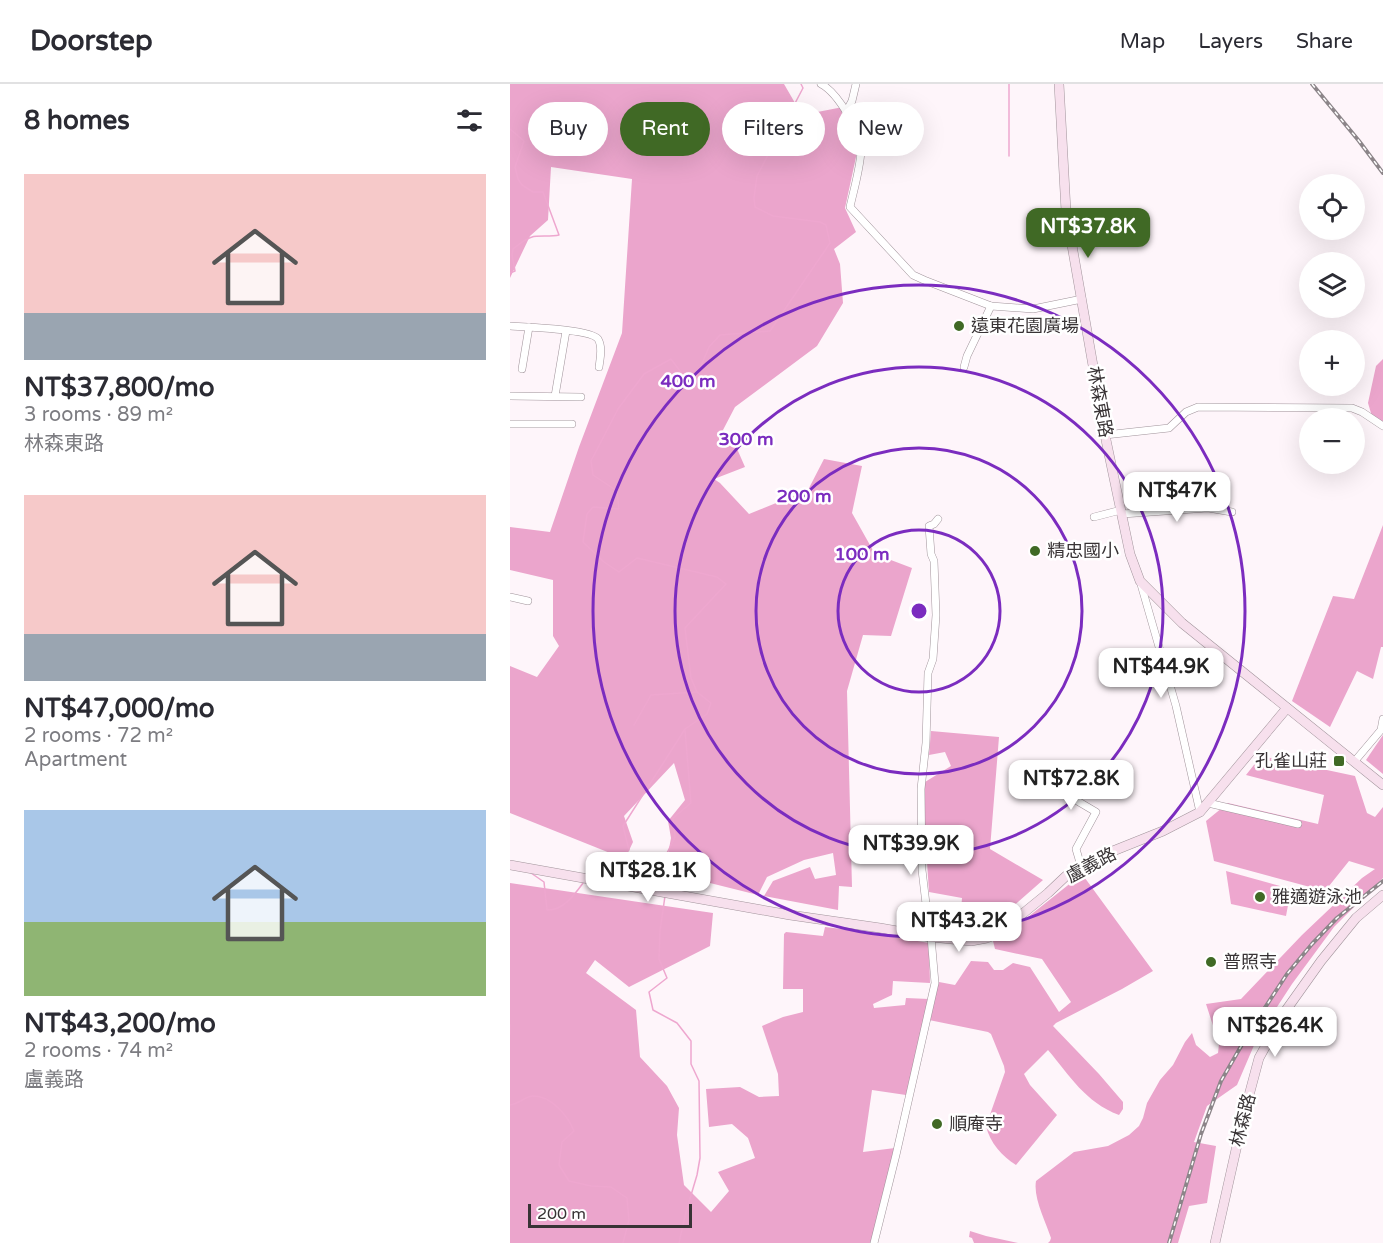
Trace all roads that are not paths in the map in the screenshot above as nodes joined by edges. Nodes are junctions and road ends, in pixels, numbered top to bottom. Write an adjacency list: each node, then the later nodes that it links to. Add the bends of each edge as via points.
1 (821, 84): 4 (street)
2 (856, 84): 5 (street)
3 (1059, 84): 7 (main road, 林森東路, via 1066,211)
4 (840, 102)
5 (851, 102)
6 (860, 156): 8 (street, via 850,207 913,275)
7 (1082, 299): 8 (street, via 1033,309); 21 (main road, 林森東路)
8 (991, 306): 13 (street)
9 (510, 326): 10 (street)
10 (529, 327): 11 (street); 14 (street)
11 (566, 331): 12 (street, via 588,333 600,341); 16 (street)
12 (599, 367)
13 (964, 367)
14 (522, 369)
15 (510, 396): 16 (street)
16 (555, 396): 17 (street)
17 (581, 397)
18 (510, 424): 19 (street)
19 (572, 424)
20 (1383, 426): 21 (street, via 1352,408 1198,407 1169,428)
21 (1105, 435): 22 (main road, 林森東路)
22 (1122, 512): 23 (street, via 1208,508); 24 (street); 26 (main road, 林森東路)
23 (1232, 512)
24 (1094, 517)
25 (938, 519): 40 (street, via 929,526 936,615 921,789 922,870)
26 (1140, 582): 29 (main road, 林森東路, via 1182,623); 35 (street, via 1176,706)
27 (510, 597): 28 (street)
28 (528, 601)
29 (1287, 708): 31 (main road, 林森東路); 34 (main road, 盧義路)
30 (1383, 718): 31 (street, via 1381,730)
31 (1354, 762): 33 (main road, 林森東路)
32 (1018, 766): 38 (street, via 1096,812 1076,849)
33 (1383, 785)
34 (1208, 803): 35 (main road, 盧義路); 36 (street)
35 (1200, 812): 38 (main road, 盧義路)
36 (1298, 824)
37 (510, 865): 40 (main road, 盧義路)
38 (1082, 866): 40 (main road, 盧義路, via 999,933 970,941)
39 (1383, 895): 42 (main road, 林森路, via 1356,918 1321,961 1284,1013 1259,1059)
40 (932, 937): 41 (street, via 935,983)
41 (874, 1243)
42 (1215, 1243)

